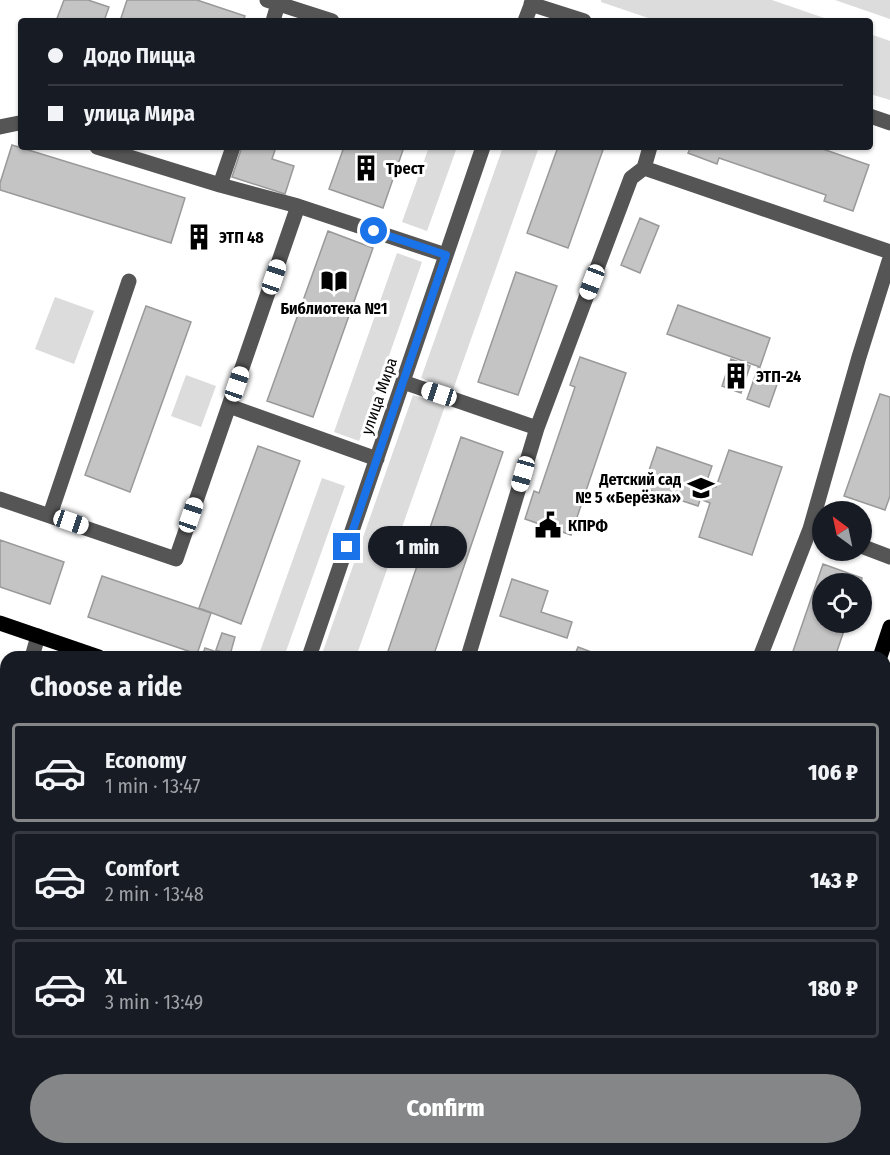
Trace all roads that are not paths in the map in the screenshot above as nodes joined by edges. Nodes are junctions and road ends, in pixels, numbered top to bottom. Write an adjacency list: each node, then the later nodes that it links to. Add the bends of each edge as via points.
1 (272, 2): 3 (street); 4 (street)
2 (532, 2): 5 (street); 6 (street)
3 (273, 18)
4 (323, 18)
5 (526, 18)
6 (576, 18)
7 (873, 117): 8 (street)
8 (890, 123)
9 (18, 124): 10 (street)
10 (0, 127)
11 (107, 150): 16 (street)
12 (232, 150): 16 (street)
13 (482, 150): 19 (street, улица Мира)
14 (649, 150): 15 (street)
15 (644, 168): 18 (street); 24 (street, via 631,178)
16 (220, 185): 17 (street)
17 (298, 206): 19 (street); 23 (street)
18 (890, 252)
19 (446, 255): 22 (street, улица Мира)
20 (890, 258): 27 (street, via 859,357)
21 (129, 281): 28 (street)
22 (403, 382): 24 (street); 25 (street, улица Мира)
23 (229, 406): 25 (street); 28 (street, via 176,559)
24 (537, 428): 38 (street)
25 (376, 459): 37 (street, улица Мира)
26 (0, 499): 28 (street)
27 (823, 501)
28 (50, 515)
29 (812, 540): 39 (street)
30 (872, 550): 31 (street)
31 (890, 556)
32 (0, 623): 34 (main road)
33 (890, 627): 40 (main road)
34 (38, 636): 35 (street); 36 (main road)
35 (34, 651)
36 (82, 651)
37 (311, 651)
38 (470, 651)
39 (763, 651)
40 (882, 651)

